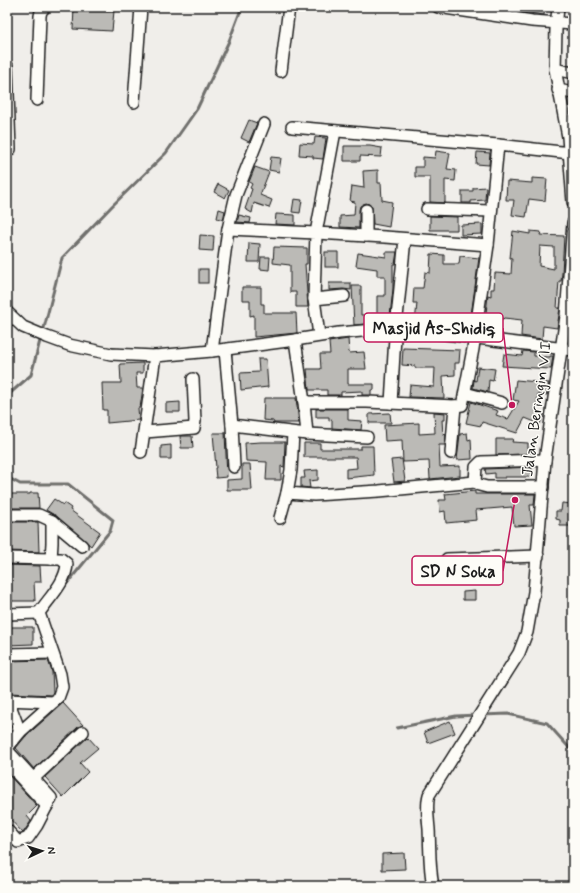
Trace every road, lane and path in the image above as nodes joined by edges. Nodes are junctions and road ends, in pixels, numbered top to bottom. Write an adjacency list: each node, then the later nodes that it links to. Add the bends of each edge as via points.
1 (45, 7): 15 (street, via 40,16)
2 (141, 7): 16 (street)
3 (288, 7): 11 (street)
4 (438, 7): 7 (street)
5 (558, 7): 7 (street)
6 (573, 24): 7 (street)
7 (556, 26): 8 (street); 10 (street)
8 (573, 31)
9 (7, 66): 22 (street, via 10,149)
10 (555, 70): 12 (street); 13 (street)
11 (281, 71)
12 (573, 73)
13 (558, 90): 14 (street); 20 (street)
14 (573, 93)
15 (37, 100)
16 (134, 102)
17 (264, 124): 29 (street, via 236,195)
18 (292, 127): 19 (street)
19 (335, 131): 21 (street); 30 (street)
20 (570, 137): 23 (street)
21 (498, 145): 23 (street); 27 (street)
22 (7, 150)
23 (570, 153): 24 (street)
24 (573, 202)
25 (366, 210): 31 (street)
26 (427, 210): 27 (street)
27 (490, 211): 33 (street)
28 (573, 223): 41 (street, Jalan Beringin VII, via 566,316)
29 (228, 229): 30 (street); 43 (street)
30 (316, 234): 31 (street); 35 (street)
31 (366, 236): 32 (street)
32 (405, 239): 33 (street); 37 (street)
33 (488, 245): 39 (street)
34 (344, 296): 35 (street)
35 (314, 299): 38 (street)
36 (7, 312): 44 (street, via 23,327 69,346 112,354)
37 (396, 332): 38 (street); 39 (street); 48 (street)
38 (319, 335): 40 (street)
39 (474, 342): 41 (street); 46 (street)
40 (296, 344): 42 (street); 47 (street)
41 (568, 349): 58 (street, Jalan Beringin VII)
42 (225, 350): 43 (street); 51 (street)
43 (212, 351): 44 (street)
44 (155, 356): 52 (street)
45 (193, 379): 52 (street, via 194,428)
46 (465, 393): 49 (street); 50 (street, via 462,405)
47 (304, 402): 48 (street); 54 (street)
48 (391, 403): 50 (street)
49 (502, 404)
50 (455, 406): 57 (street)
51 (232, 425): 53 (street); 59 (street)
52 (145, 432): 56 (street)
53 (293, 433): 54 (street); 62 (street)
54 (306, 434): 55 (street)
55 (367, 437)
56 (142, 452)
57 (451, 454)
58 (545, 460): 60 (street, via 481,462 476,467); 61 (street, Jalan Beringin VII)
59 (234, 467)
60 (475, 482): 61 (street, via 479,486 487,487); 62 (street, via 314,495)
61 (543, 487): 67 (street, Jalan Beringin VII)
62 (287, 493): 64 (street)
63 (7, 515): 65 (street, via 39,515)
64 (280, 518)
65 (52, 521): 66 (street); 69 (street)
66 (82, 546)
67 (538, 556): 70 (street); 84 (street, Jalan Beringin VII, via 525,640 428,798)
68 (7, 558): 69 (street)
69 (51, 559): 71 (street, via 64,561 67,564 67,572)
70 (447, 559)
71 (39, 613): 72 (street); 73 (street)
72 (7, 614)
73 (52, 653): 74 (street); 76 (street, via 62,687 58,698)
74 (7, 654)
75 (7, 700): 76 (street); 77 (street)
76 (53, 702): 77 (street)
77 (20, 732): 79 (street)
78 (83, 732): 81 (street)
79 (7, 749): 81 (street)
80 (7, 763): 82 (street)
81 (34, 778): 82 (street, via 51,798)
82 (47, 806): 83 (street, via 28,838 18,842)
83 (8, 832)
84 (433, 886)

